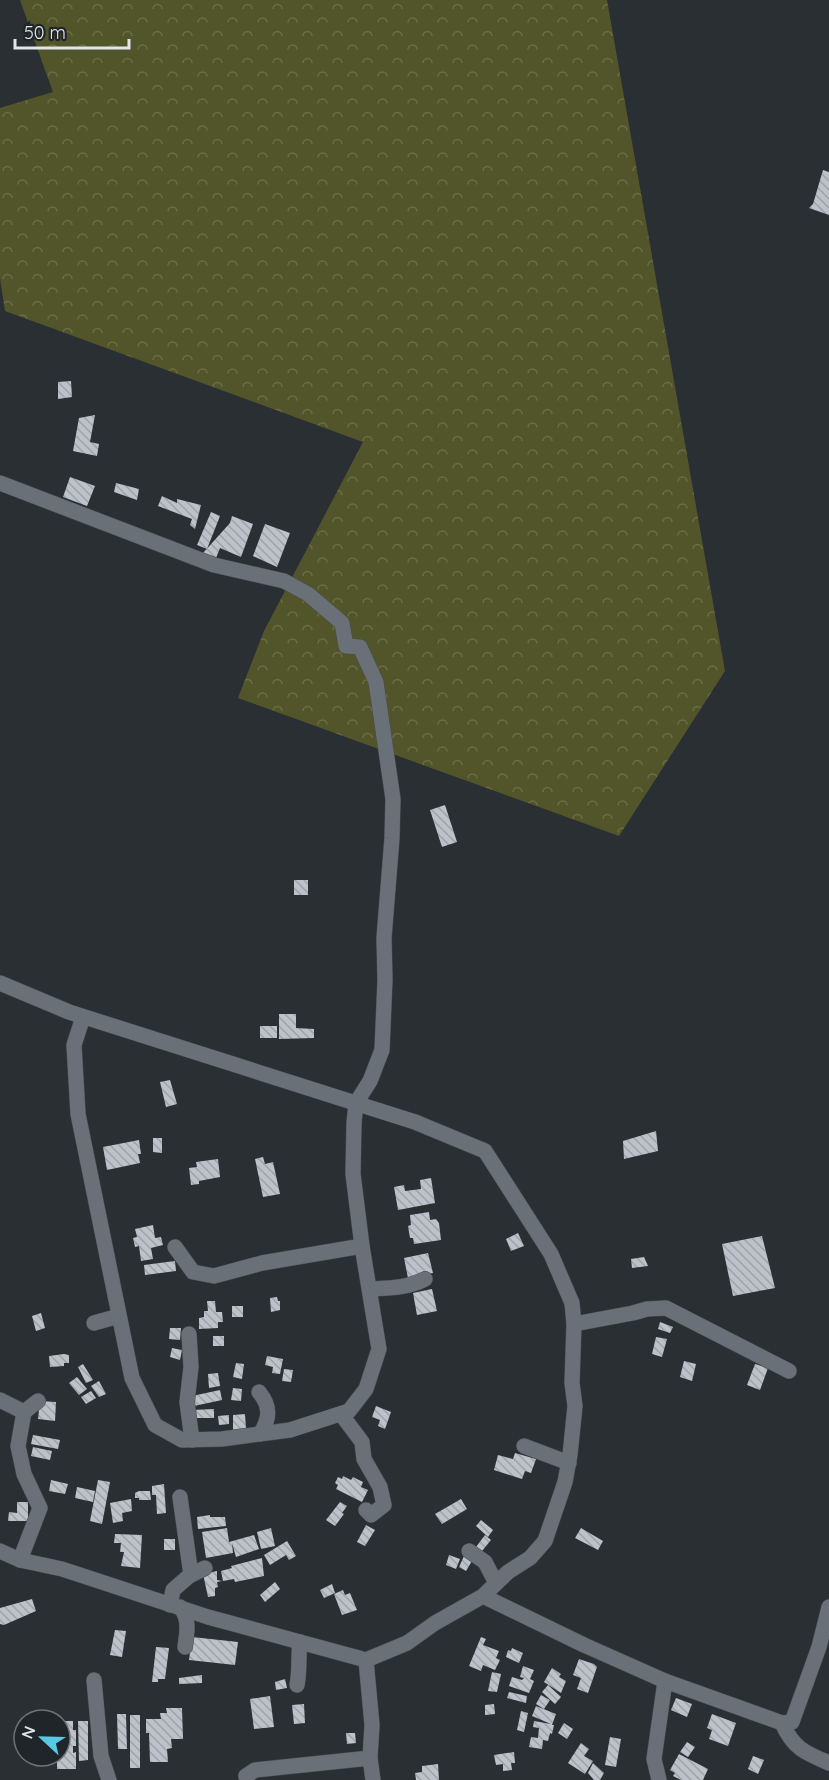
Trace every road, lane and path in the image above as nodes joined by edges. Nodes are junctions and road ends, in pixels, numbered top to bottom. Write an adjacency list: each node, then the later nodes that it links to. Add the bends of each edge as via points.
1 (0, 483): 4 (street, via 214,565 284,581 309,594 342,622 346,646 360,647 376,682 393,809 384,938 382,1050)
2 (0, 983): 3 (street)
3 (83, 1017): 4 (street); 9 (street, via 74,1045 78,1114)
4 (356, 1103): 5 (street, via 353,1174); 11 (street, via 485,1151 551,1254 572,1303)
5 (362, 1246): 6 (street, via 262,1263 214,1276 193,1272); 8 (street)
6 (175, 1247)
7 (425, 1280): 8 (street, via 416,1285)
8 (370, 1289): 18 (street, via 379,1349 366,1389 349,1411)
9 (119, 1316): 10 (street); 20 (street, via 132,1378 154,1425 182,1440)
10 (94, 1323)
11 (574, 1324): 13 (street, via 666,1308); 22 (street, via 575,1406)
12 (189, 1335): 20 (street, via 187,1402)
13 (789, 1371)
14 (259, 1392): 19 (street, via 266,1401 268,1421)
15 (0, 1400): 17 (street)
16 (38, 1401): 17 (street)
17 (24, 1412): 27 (street, via 18,1446 24,1474 40,1508)
18 (341, 1414): 19 (street, via 290,1430); 24 (street, via 362,1443 364,1459 380,1487 384,1505 371,1515)
19 (260, 1434): 20 (street)
20 (202, 1436)
21 (524, 1446): 22 (street)
22 (569, 1463): 30 (street, via 545,1540 530,1558)
23 (180, 1497): 29 (street, via 183,1555)
24 (366, 1510)
25 (0, 1551): 27 (street)
26 (469, 1551): 30 (street, via 485,1562)
27 (20, 1560): 32 (street, via 62,1569)
28 (206, 1568): 29 (street)
29 (191, 1575): 32 (street, via 173,1590)
30 (496, 1583): 31 (street)
31 (483, 1596): 36 (street, via 407,1643); 38 (street)
32 (175, 1606): 34 (street); 35 (street, via 188,1620)
33 (829, 1607): 40 (street, via 792,1722)
34 (300, 1642): 36 (street); 39 (street)
35 (185, 1647)
36 (366, 1660): 41 (street, via 372,1725)
37 (94, 1680): 43 (street, via 101,1756)
38 (665, 1681): 40 (street); 46 (street, via 654,1759)
39 (297, 1685)
40 (782, 1723): 42 (street, via 796,1748)
41 (370, 1758): 44 (street, via 255,1770); 45 (street)
42 (829, 1763)
43 (109, 1780)
44 (246, 1780)
45 (373, 1780)
46 (659, 1780)

